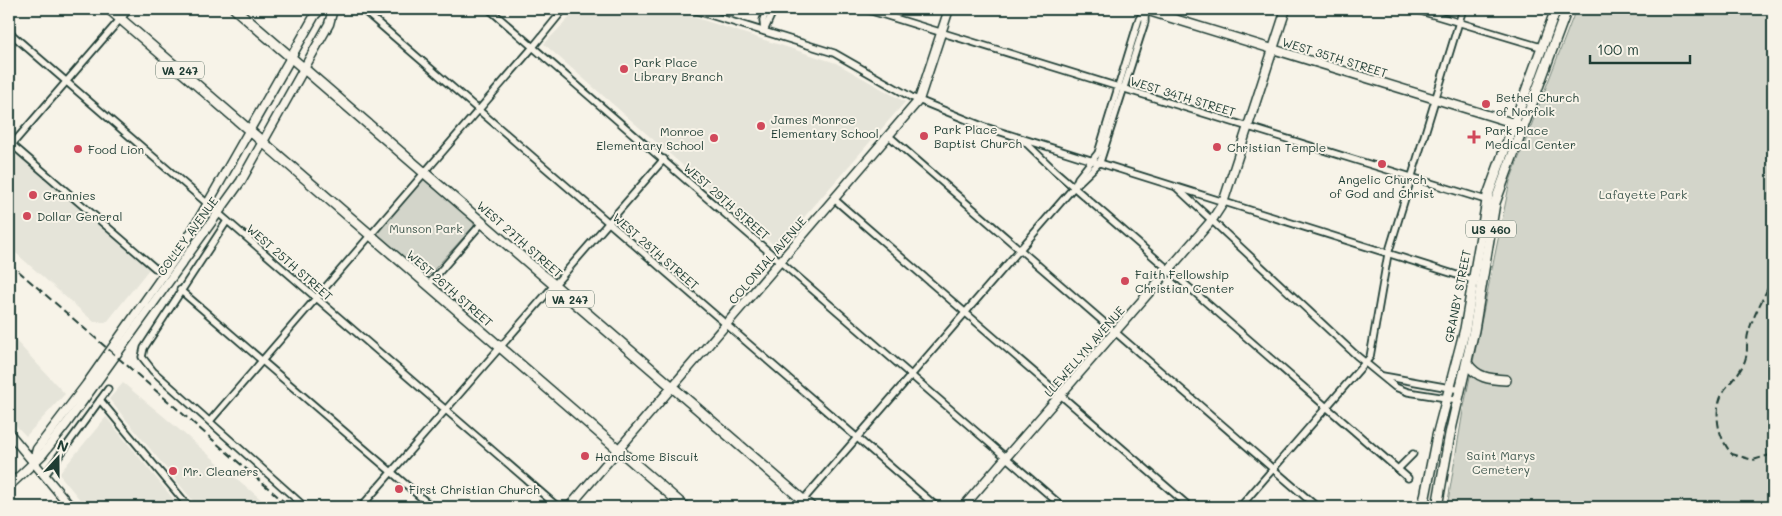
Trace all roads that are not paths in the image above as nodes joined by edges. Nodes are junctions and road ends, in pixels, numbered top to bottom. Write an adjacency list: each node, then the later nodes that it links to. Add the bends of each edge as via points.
1 (109, 9): 20 (main road, WEST 26TH STREET / VA 247)
2 (129, 9): 20 (street)
3 (236, 9): 29 (main road, WEST 27TH STREET / VA 247)
4 (321, 9): 29 (street, COLLEY AVENUE)
5 (333, 9): 30 (street, COLLEY AVENUE, via 329,24)
6 (362, 9): 35 (street, WEST 28TH STREET)
7 (489, 9): 25 (street, WEST 29TH STREET)
8 (564, 9): 25 (street)
9 (691, 9): 22 (street)
10 (766, 9): 22 (street)
11 (774, 9): 22 (street)
12 (865, 9): 24 (street, WEST 34TH STREET)
13 (949, 9): 24 (street, COLONIAL AVENUE)
14 (1144, 9): 27 (street, WEST 35TH STREET); 32 (street)
15 (1286, 9): 27 (street, LLEWELLYN AVENUE)
16 (1414, 9): 21 (street)
17 (1463, 9): 21 (street)
18 (1556, 9): 26 (main road, GRANBY STREET / US 460)
19 (1567, 9): 28 (main road, GRANBY STREET / US 460)
20 (120, 19): 31 (street); 39 (main road, WEST 26TH STREET / VA 247)
21 (1459, 22): 26 (street); 34 (street)
22 (764, 31): 33 (street, via 834,53)
23 (9, 32): 31 (street, WEST 25TH STREET)
24 (942, 32): 32 (street, WEST 34TH STREET); 33 (street, COLONIAL AVENUE)
25 (533, 47): 35 (street); 44 (street, WEST 29TH STREET)
26 (1541, 48): 28 (street); 36 (main road, GRANBY STREET / US 460)
27 (1273, 50): 34 (street, WEST 35TH STREET); 38 (street, LLEWELLYN AVENUE)
28 (1551, 51): 37 (main road, GRANBY STREET / US 460)
29 (292, 57): 30 (main road, WEST 27TH STREET / VA 247); 39 (street, COLLEY AVENUE)
30 (304, 68): 42 (street, COLLEY AVENUE); 46 (main road, WEST 27TH STREET / VA 247)
31 (66, 82): 43 (street); 53 (street, WEST 25TH STREET)
32 (1122, 88): 38 (street, WEST 34TH STREET); 45 (street)
33 (919, 100): 40 (street, COLONIAL AVENUE); 41 (street)
34 (1436, 100): 36 (street, WEST 35TH STREET); 47 (street)
35 (478, 110): 46 (street); 58 (street, WEST 28TH STREET)
36 (1513, 123): 37 (street, WEST 35TH STREET); 52 (main road, GRANBY STREET / US 460, via 1493,176)
37 (1523, 126): 52 (main road, GRANBY STREET / US 460)
38 (1249, 127): 47 (street, WEST 34TH STREET); 51 (street, LLEWELLYN AVENUE)
39 (251, 131): 42 (main road, WEST 26TH STREET / VA 247); 53 (street, COLLEY AVENUE)
40 (889, 136): 50 (street, COLONIAL AVENUE); 60 (street)
41 (1022, 138): 45 (street); 48 (street)
42 (263, 142): 54 (street, COLLEY AVENUE); 59 (main road, WEST 26TH STREET / VA 247)
43 (10, 145): 63 (street)
44 (664, 159): 58 (street); 62 (street, WEST 29TH STREET)
45 (1097, 162): 48 (street, via 1078,178); 49 (street)
46 (425, 173): 57 (main road, WEST 27TH STREET / VA 247); 59 (street)
47 (1412, 178): 52 (street, WEST 34TH STREET); 61 (street)
48 (1074, 187): 60 (street); 64 (street)
49 (1175, 187): 51 (street); 55 (street)
50 (834, 199): 62 (street, COLONIAL AVENUE); 70 (street)
51 (1223, 202): 55 (street, LLEWELLYN AVENUE); 61 (street)
52 (1491, 202): 65 (main road, GRANBY STREET / US 460)
53 (208, 205): 54 (street, WEST 25TH STREET); 96 (street, COLLEY AVENUE, via 172,264 37,449)
54 (218, 213): 56 (street, WEST 25TH STREET); 96 (street, COLLEY AVENUE, via 67,424 42,455)
55 (1212, 220): 64 (street, LLEWELLYN AVENUE); 76 (street)
56 (227, 221): 68 (street); 69 (street, WEST 25TH STREET)
57 (482, 223): 66 (street); 67 (main road, WEST 27TH STREET / VA 247)
58 (608, 223): 67 (street); 71 (street, WEST 28TH STREET)
59 (370, 235): 66 (main road, WEST 26TH STREET / VA 247); 69 (street)
60 (1020, 250): 70 (street); 72 (street)
61 (1388, 254): 65 (street); 76 (street, via 1372,349)
62 (780, 261): 71 (street, COLONIAL AVENUE); 77 (street, WEST 29TH STREET)
63 (155, 268)
64 (1169, 270): 72 (street, LLEWELLYN AVENUE); 88 (street)
65 (1477, 282): 75 (main road, GRANBY STREET / US 460); 82 (main road, GRANBY STREET / US 460)
66 (428, 285): 73 (main road, WEST 26TH STREET / VA 247)
67 (554, 285): 73 (street); 81 (main road, WEST 27TH STREET / VA 247)
68 (180, 290): 74 (street); 90 (street, via 144,348 142,357 153,371)
69 (316, 298): 74 (street); 89 (street, WEST 25TH STREET)
70 (965, 313): 77 (street); 84 (street)
71 (726, 324): 81 (street, COLONIAL AVENUE); 92 (street, WEST 28TH STREET)
72 (1114, 333): 84 (street, LLEWELLYN AVENUE); 98 (street)
73 (500, 348): 89 (street); 93 (main road, WEST 26TH STREET / VA 247)
74 (262, 360): 90 (street); 99 (street)
75 (1467, 363): 79 (main road, via 1481,376); 83 (main road, GRANBY STREET / US 460)
76 (1366, 364): 78 (street); 88 (street)
77 (911, 375): 92 (street); 95 (street, WEST 29TH STREET)
78 (1381, 375): 82 (street); 85 (street, via 1408,392)
79 (1506, 380)
80 (108, 388): 86 (street)
81 (673, 388): 93 (street, COLONIAL AVENUE); 103 (main road, WEST 27TH STREET / VA 247)
82 (1449, 388): 83 (street); 85 (main road, GRANBY STREET / US 460)
83 (1461, 390): 87 (main road, GRANBY STREET / US 460)
84 (1060, 395): 95 (street, LLEWELLYN AVENUE); 116 (street)
85 (1447, 399): 87 (street); 119 (main road, GRANBY STREET / US 460)
86 (100, 400): 100 (street); 105 (street)
87 (1458, 400): 120 (main road, GRANBY STREET / US 460)
88 (1328, 407): 97 (street); 98 (street)
89 (445, 410): 99 (street); 109 (street, WEST 25TH STREET)
90 (210, 422): 106 (street)
91 (9, 433): 96 (street)
92 (857, 438): 103 (street); 113 (street, WEST 28TH STREET)
93 (619, 450): 110 (street, COLONIAL AVENUE); 111 (main road, WEST 26TH STREET / VA 247)
94 (1413, 454): 97 (street)
95 (1006, 457): 114 (street, LLEWELLYN AVENUE); 115 (street, WEST 29TH STREET)
96 (34, 460): 100 (street); 102 (street, COLLEY AVENUE)
97 (1398, 469): 101 (street)
98 (1273, 470): 117 (street); 118 (street)
99 (391, 472): 107 (street); 108 (street)
100 (46, 474): 104 (street)
101 (1408, 478)
102 (9, 486)
103 (800, 504): 112 (main road, WEST 27TH STREET / VA 247)
104 (71, 507)
105 (189, 507)
106 (305, 507)
107 (361, 507)
108 (432, 507)
109 (558, 507)
110 (569, 507)
111 (684, 507)
112 (811, 507)
113 (937, 507)
114 (963, 507)
115 (1063, 507)
116 (1190, 507)
117 (1240, 507)
118 (1317, 507)
119 (1423, 507)
120 (1437, 507)

